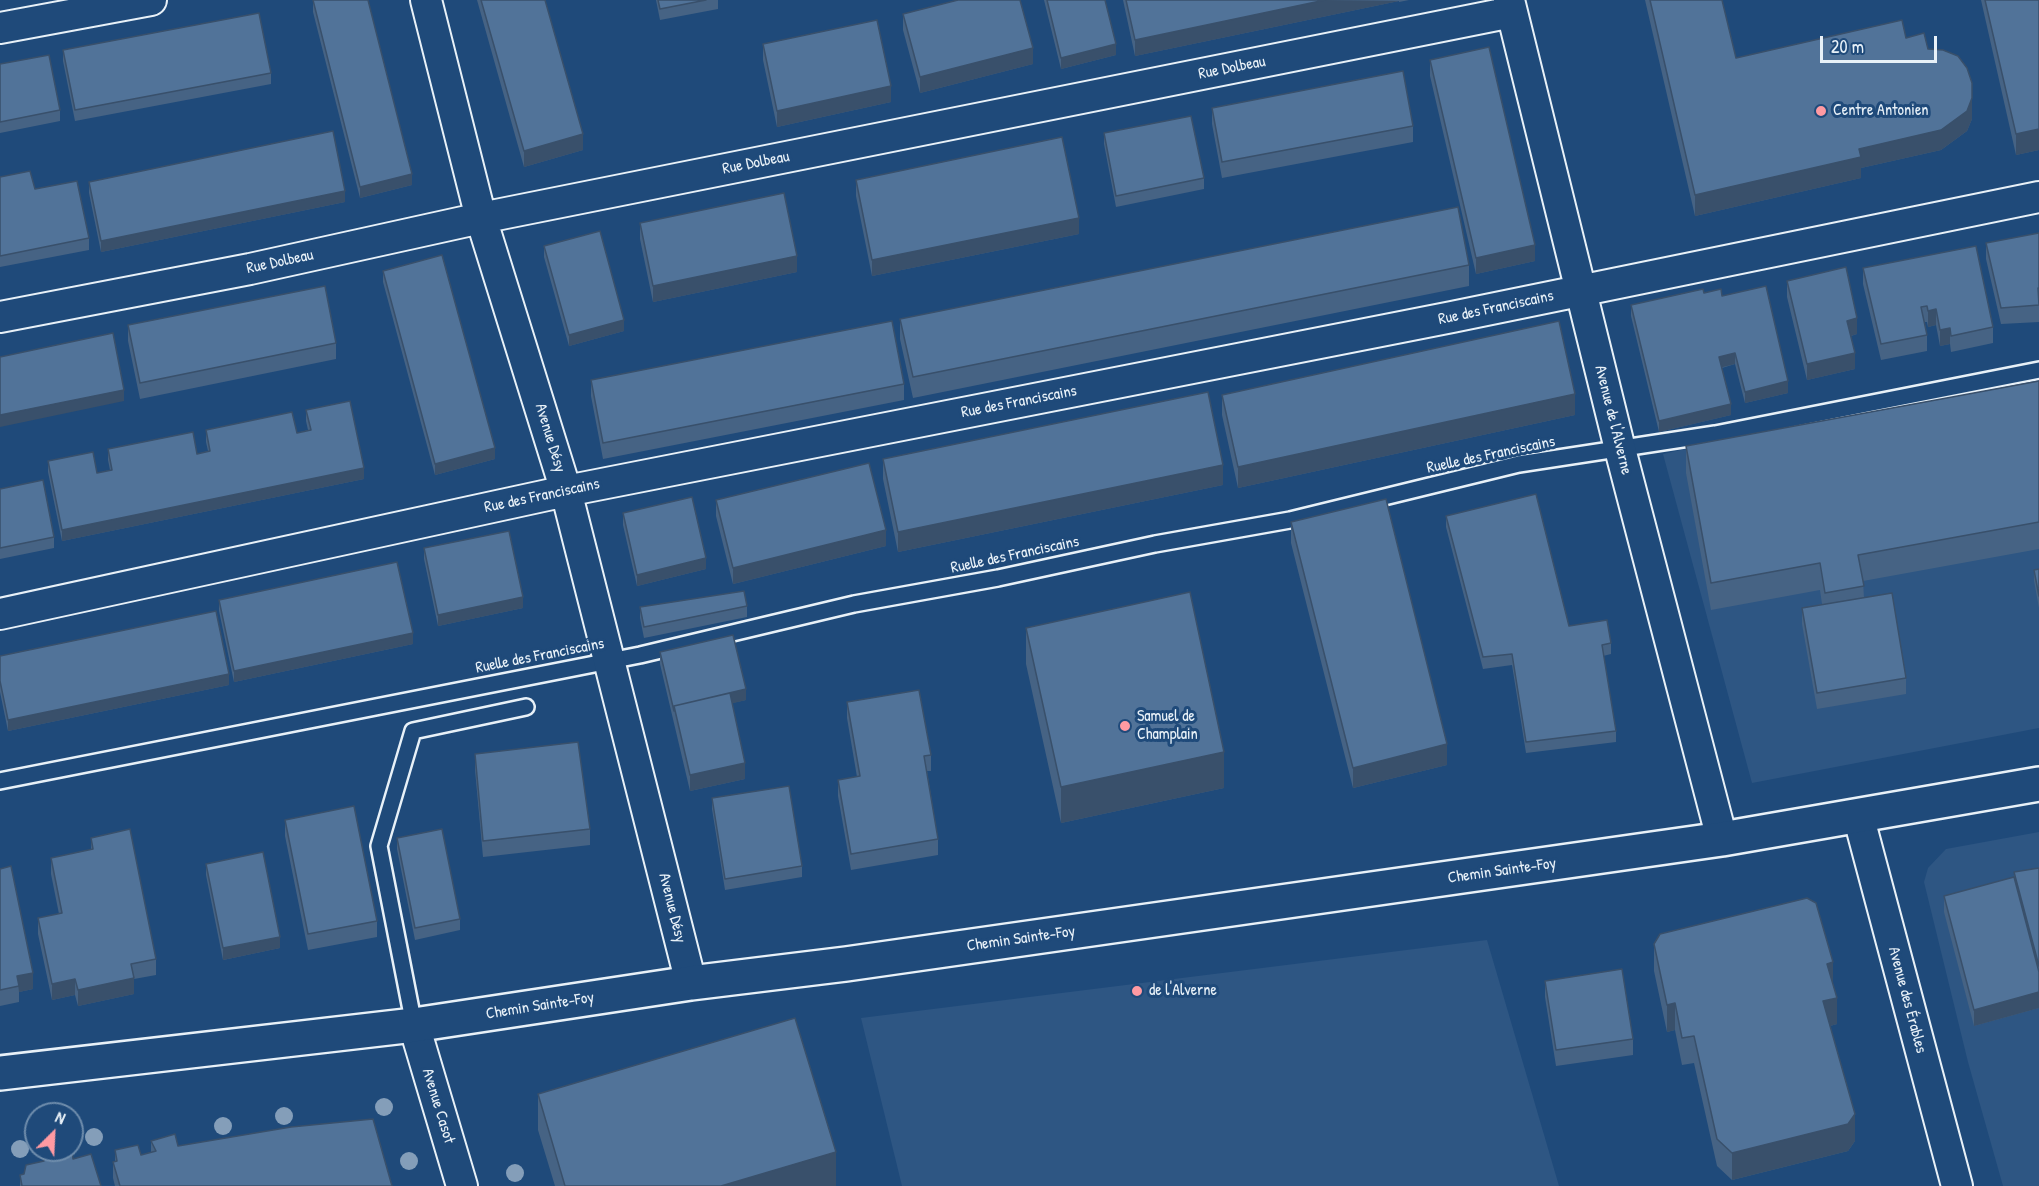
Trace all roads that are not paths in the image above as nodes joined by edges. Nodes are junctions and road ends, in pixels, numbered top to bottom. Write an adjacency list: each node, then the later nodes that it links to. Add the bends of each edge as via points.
1 (151, 0): 4 (street)
2 (426, 0): 6 (street, Avenue Désy)
3 (1511, 6): 6 (street, Rue Dolbeau); 7 (street, Avenue de l'Alverne)
4 (0, 28)
5 (2039, 197): 7 (street, Rue des Franciscains)
6 (481, 218): 8 (street, Rue Dolbeau, via 250,269); 11 (street, Avenue Désy)
7 (1581, 290): 10 (street, Avenue de l'Alverne); 11 (street, Rue des Franciscains)
8 (0, 317)
9 (2039, 370): 10 (lane, Ruelle des Franciscains, via 1716,434)
10 (1620, 449): 13 (lane, Ruelle des Franciscains, via 1519,464 1290,520 854,604); 18 (street, Avenue de l'Alverne)
11 (566, 491): 12 (street, Rue des Franciscains); 13 (street, Avenue Désy)
12 (0, 614)
13 (608, 661): 15 (lane, Ruelle des Franciscains); 19 (street, Avenue Désy)
14 (526, 708): 20 (lane, via 414,731 379,846)
15 (0, 781)
16 (2039, 784): 17 (main road, Chemin Sainte-Foy)
17 (1858, 815): 18 (main road, Chemin Sainte-Foy); 23 (street, Avenue des Érables)
18 (1722, 839): 19 (main road, Chemin Sainte-Foy)
19 (691, 983): 20 (main road, Chemin Sainte-Foy)
20 (414, 1025): 21 (main road, Chemin Sainte-Foy); 22 (street, Avenue Casot)
21 (0, 1073)
22 (462, 1186)
23 (1957, 1186)

